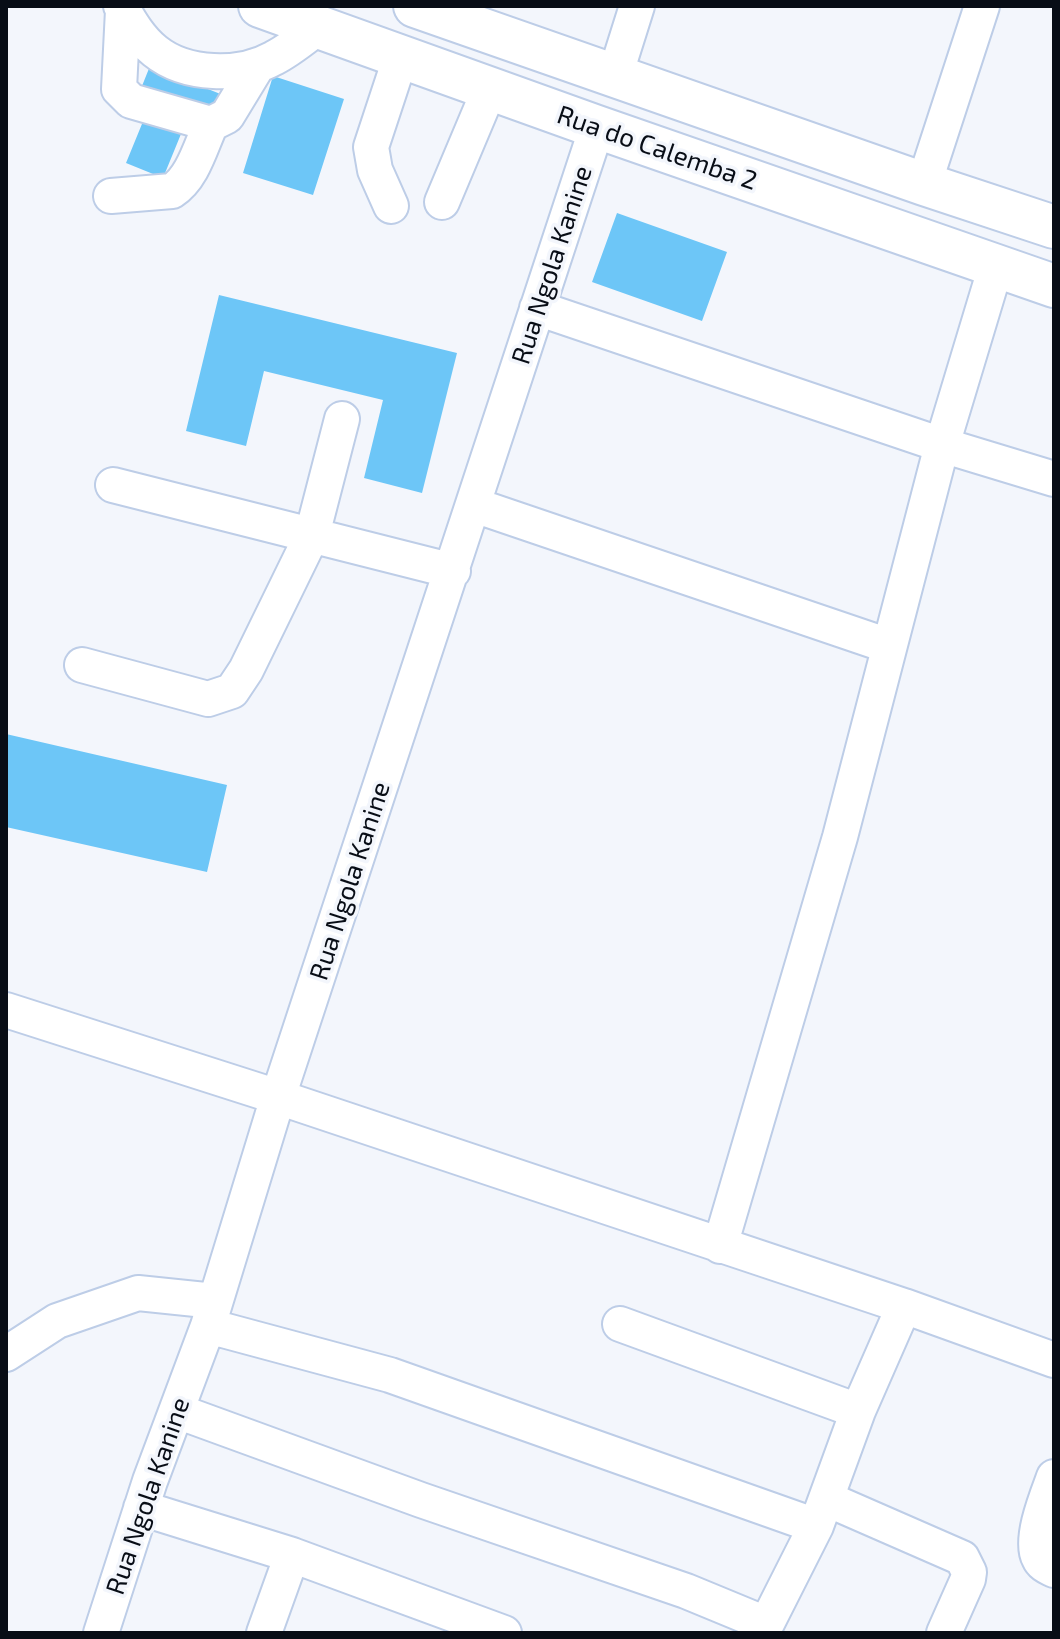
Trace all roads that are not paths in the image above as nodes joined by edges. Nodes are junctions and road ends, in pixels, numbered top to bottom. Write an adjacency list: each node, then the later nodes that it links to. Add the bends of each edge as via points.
1 (260, 6): 6 (main road, Rua do Calemba 2)
2 (415, 6): 9 (main road, Rua do Calemba 2)
3 (637, 6): 9 (street)
4 (982, 6): 13 (street)
5 (122, 8): 8 (street, via 155,51 177,62 232,72); 11 (street, via 123,95)
6 (320, 26): 7 (main road, Rua do Calemba 2); 8 (street)
7 (401, 56): 10 (main road, Rua do Calemba 2); 16 (street, via 371,147)
8 (258, 65): 11 (street, via 227,116)
9 (615, 76): 13 (main road, Rua do Calemba 2)
10 (490, 88): 12 (main road, Rua do Calemba 2); 15 (street)
11 (211, 124): 14 (street, via 179,187)
12 (597, 127): 18 (main road, Rua do Calemba 2); 20 (street, Rua Ngola Kanine)
13 (924, 184): 17 (main road, Rua do Calemba 2)
14 (111, 196)
15 (442, 202)
16 (391, 206)
17 (1054, 227)
18 (996, 266): 19 (main road, Rua do Calemba 2); 22 (street)
19 (1054, 286)
20 (537, 308): 22 (street); 25 (street, Rua Ngola Kanine)
21 (342, 419): 26 (street)
22 (942, 445): 23 (street); 28 (street)
23 (1054, 479)
24 (113, 485): 26 (street)
25 (474, 505): 27 (street, Rua Ngola Kanine); 28 (street)
26 (312, 535): 27 (street); 29 (street, via 232,691 208,699)
27 (453, 571): 31 (street, Rua Ngola Kanine)
28 (889, 646): 32 (street, via 840,837)
29 (82, 665)
30 (6, 1010): 31 (street)
31 (278, 1097): 32 (street); 34 (street, Rua Ngola Kanine)
32 (720, 1246): 33 (street)
33 (904, 1306): 37 (street); 39 (street)
34 (212, 1314): 36 (street, via 138,1293 57,1321); 38 (street, Rua Ngola Kanine); 42 (street)
35 (620, 1324): 39 (street)
36 (6, 1354)
37 (1054, 1360)
38 (177, 1411): 41 (street, Rua Ngola Kanine); 46 (street, via 686,1591)
39 (858, 1411): 42 (street)
40 (1054, 1477): 44 (street, via 1036,1546 1043,1564)
41 (141, 1508): 43 (street); 47 (street, Rua Ngola Kanine)
42 (821, 1512): 46 (street); 50 (street, via 962,1558 968,1579)
43 (292, 1555): 45 (street); 48 (street)
44 (1054, 1570)
45 (430, 1620): 49 (street)
46 (764, 1628)
47 (101, 1633)
48 (264, 1633)
49 (504, 1633)
50 (944, 1633)

